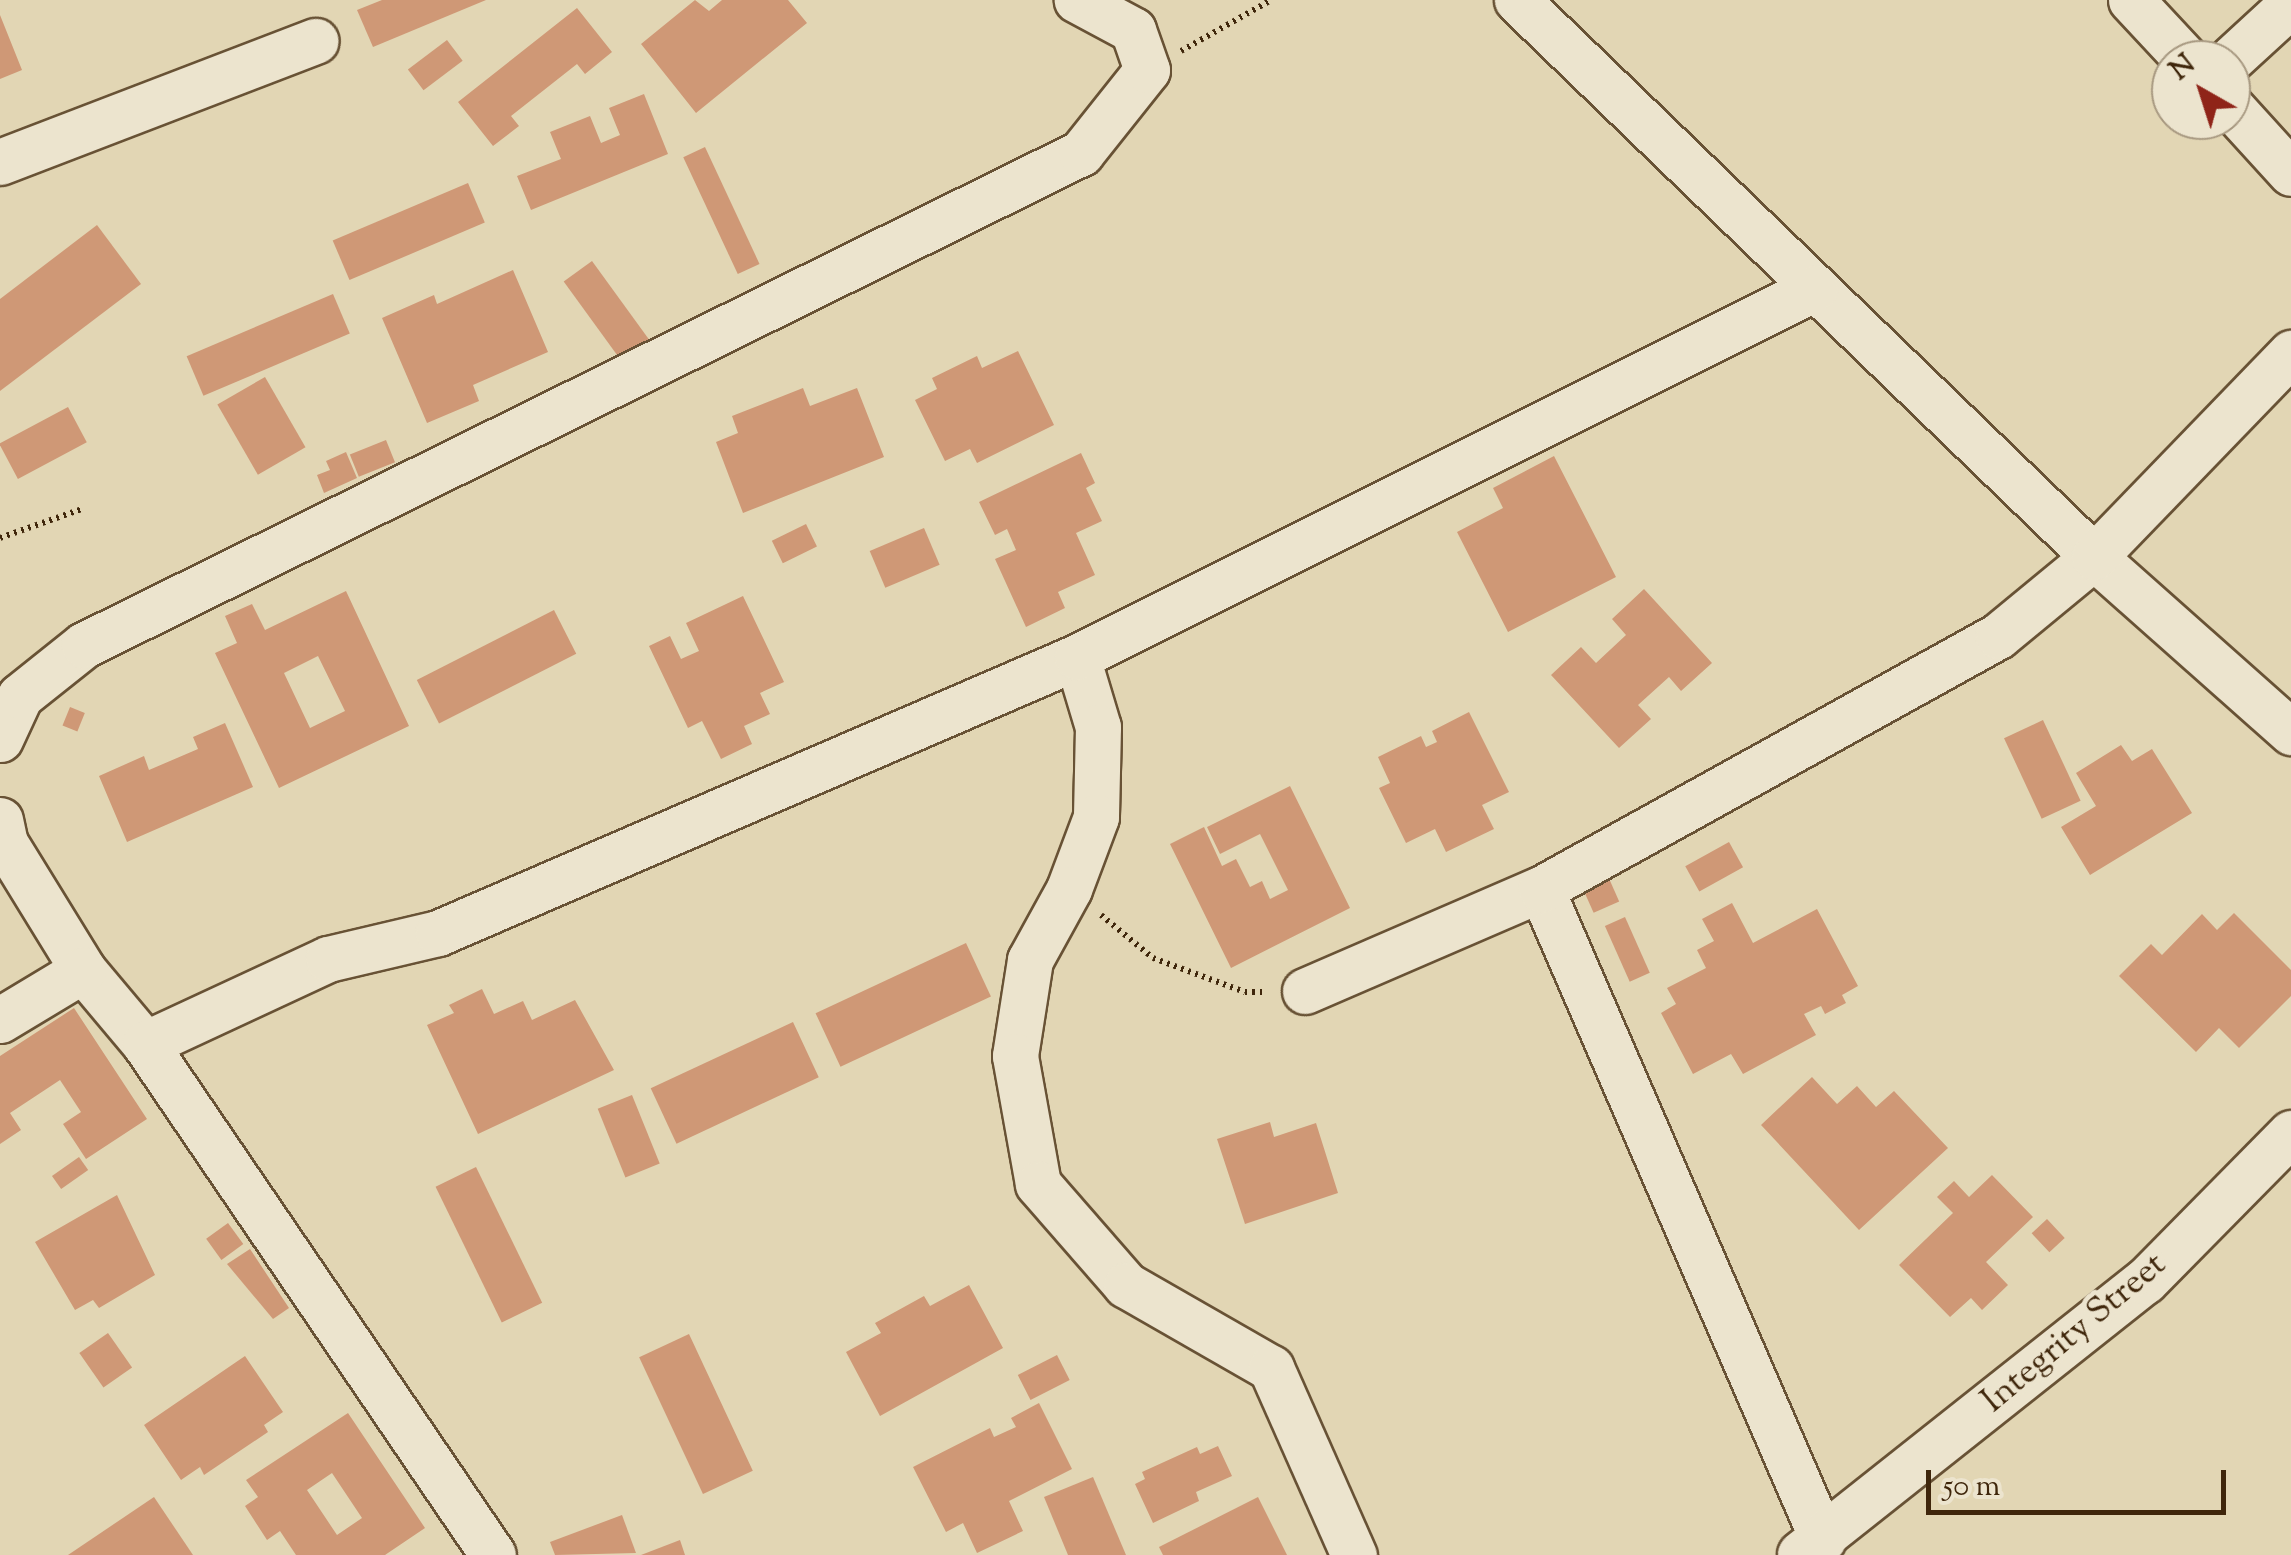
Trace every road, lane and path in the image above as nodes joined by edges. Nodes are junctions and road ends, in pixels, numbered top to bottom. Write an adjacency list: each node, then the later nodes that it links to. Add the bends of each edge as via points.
1 (1076, 0): 9 (street, via 1133,30)
2 (1271, 0): 9 (path)
3 (1517, 0): 13 (street)
4 (2131, 0): 6 (street)
5 (2291, 4): 8 (street)
6 (2168, 40)
7 (316, 41): 11 (street)
8 (2251, 41)
9 (1147, 70): 20 (street, via 1081,154 84,644 20,696)
10 (2251, 129): 12 (street)
11 (0, 162)
12 (2291, 173)
13 (1814, 288): 17 (street); 18 (street)
14 (2291, 353): 17 (street)
15 (82, 509): 16 (path)
16 (0, 538)
17 (2094, 557): 19 (street); 22 (street, via 1998,636)
18 (1077, 657): 23 (street, via 1098,728 1096,817); 27 (street, via 438,933 328,959)
19 (2291, 732)
20 (0, 740)
21 (0, 820): 24 (street, via 5,844)
22 (1541, 889): 25 (street); 29 (street)
23 (1069, 890): 25 (path, via 1154,958 1245,992); 31 (street, via 1030,960 1015,1056 1038,1184 1126,1285 1271,1368)
24 (83, 970): 26 (street); 27 (street)
25 (1305, 991)
26 (0, 1020)
27 (145, 1044): 30 (street)
28 (2291, 1134): 29 (street, Integrity Street, via 2145,1281)
29 (1810, 1547)
30 (493, 1555)
31 (1354, 1555)

